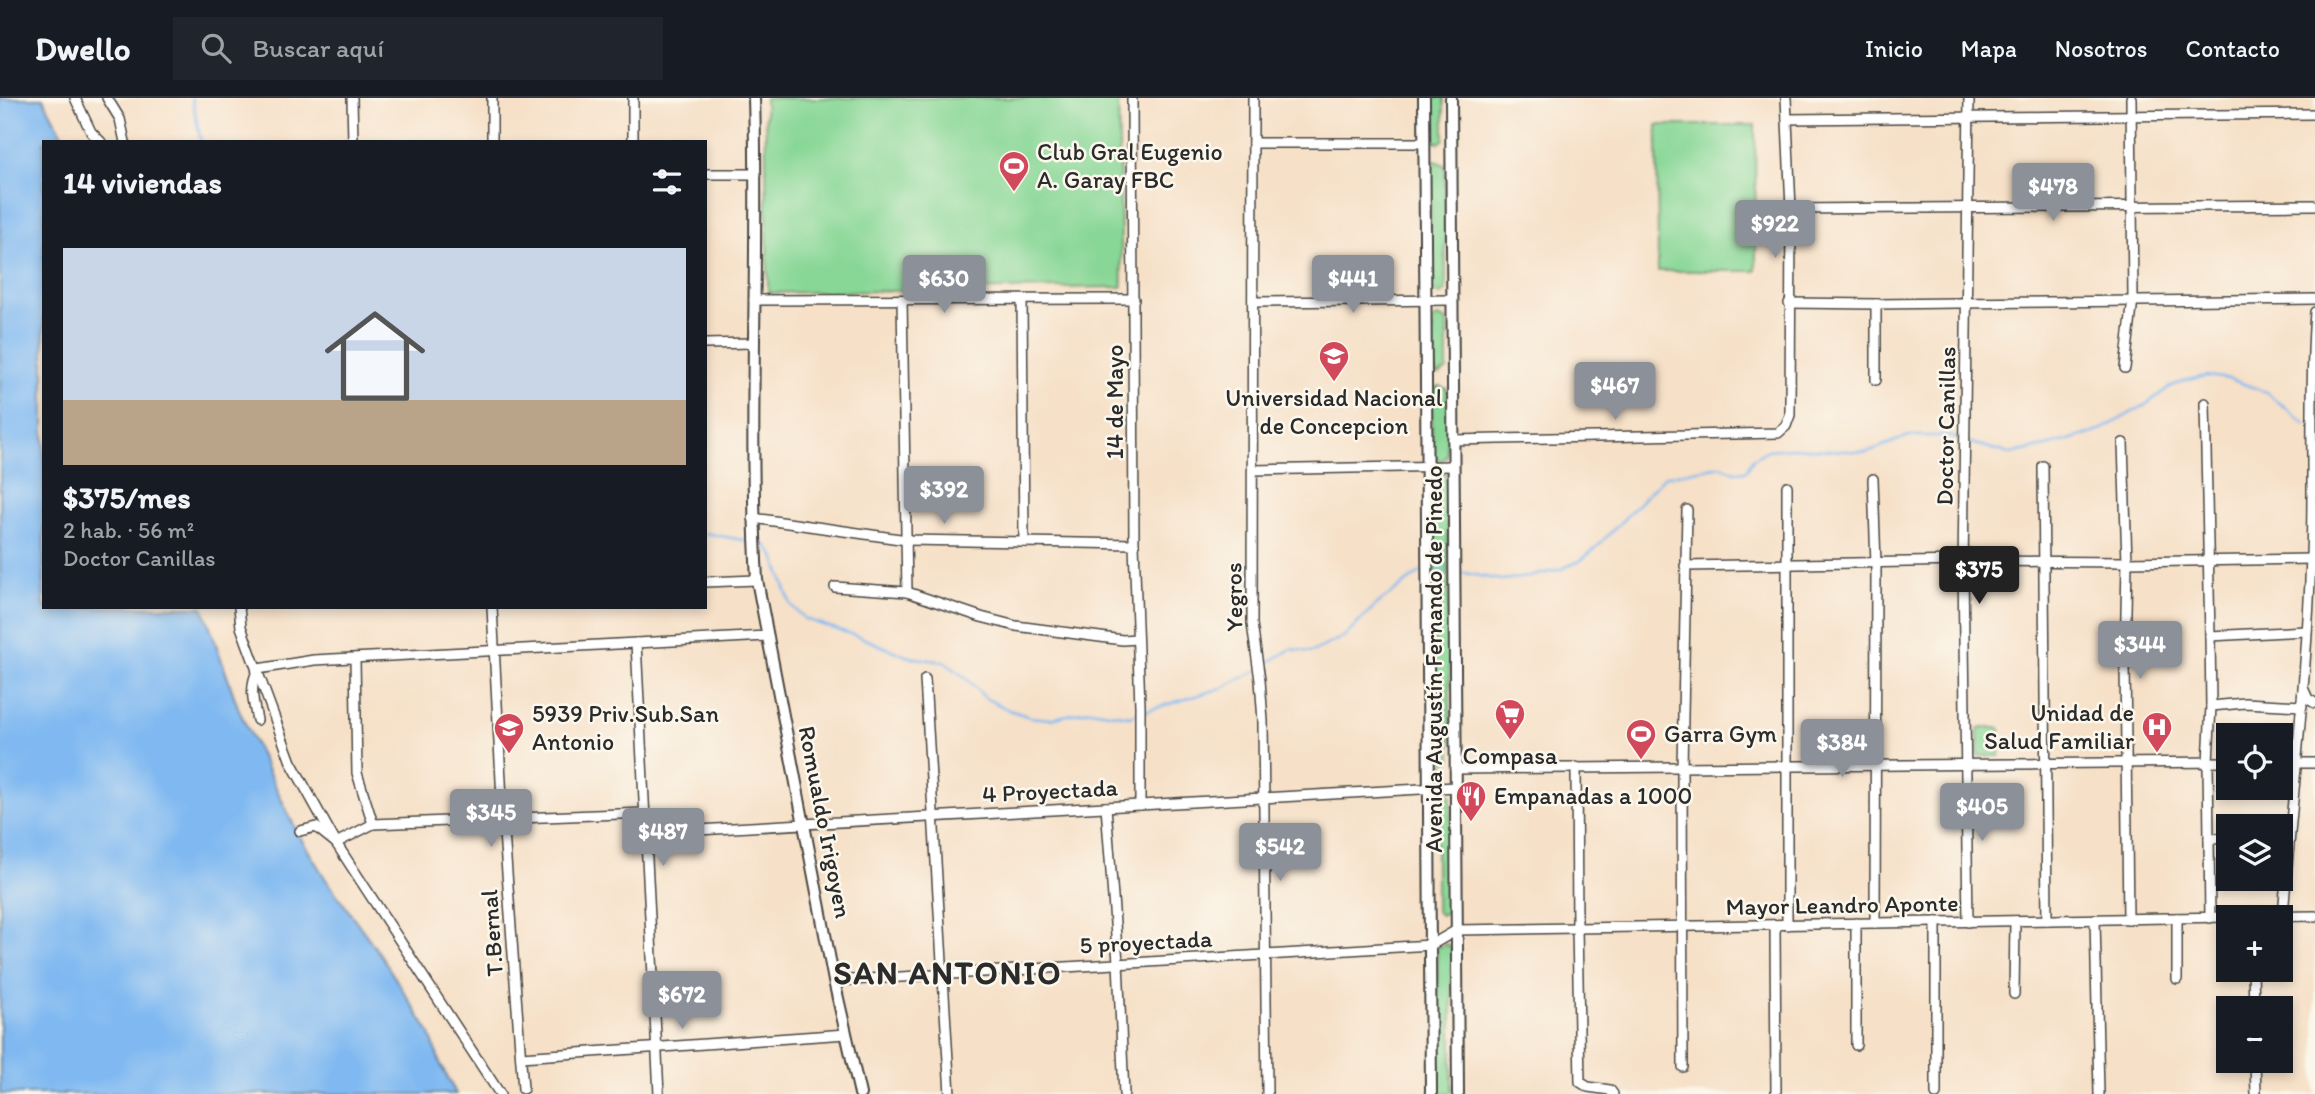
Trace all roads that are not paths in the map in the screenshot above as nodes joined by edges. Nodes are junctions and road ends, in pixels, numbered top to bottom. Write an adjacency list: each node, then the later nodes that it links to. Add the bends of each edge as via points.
1 (75, 98): 18 (street)
2 (107, 98): 19 (street, via 120,120)
3 (352, 98): 20 (street)
4 (492, 98): 21 (street)
5 (633, 98): 22 (street)
6 (754, 98): 26 (street, Romualdo Irigoyen)
7 (1132, 98): 31 (street, 14 de Mayo)
8 (1253, 98): 23 (street, Yegros)
9 (1424, 98): 24 (street, Avenida Augustín Fernando de Pinedo)
10 (1451, 98): 38 (street, Avenida Augustín Fernando de Pinedo)
11 (1786, 98): 17 (street)
12 (1969, 98): 16 (street, Doctor Canillas)
13 (2131, 98): 15 (street)
14 (2315, 114): 15 (street)
15 (2131, 116): 16 (street); 28 (street)
16 (1969, 117): 17 (street); 30 (street, Doctor Canillas)
17 (1787, 119): 29 (street)
18 (99, 140)
19 (125, 140)
20 (353, 140)
21 (492, 140)
22 (633, 140)
23 (1253, 143): 24 (street); 39 (street, Yegros)
24 (1424, 143): 37 (street, Avenida Augustín Fernando de Pinedo)
25 (707, 174): 26 (street)
26 (756, 174): 34 (street, Romualdo Irigoyen)
27 (2315, 205): 28 (street)
28 (2131, 208): 30 (street); 32 (street)
29 (1791, 209): 30 (street); 40 (street)
30 (1968, 209): 41 (street, Doctor Canillas)
31 (1134, 299): 36 (street); 61 (street, 14 de Mayo)
32 (2133, 299): 33 (street); 41 (street); 46 (street)
33 (2315, 299)
34 (754, 300): 35 (street); 44 (street, Romualdo Irigoyen)
35 (902, 300): 36 (street); 59 (street)
36 (1022, 300): 60 (street)
37 (1425, 300): 38 (street); 39 (street); 51 (street, Avenida Augustín Fernando de Pinedo)
38 (1452, 300): 49 (street, Avenida Augustín Fernando de Pinedo)
39 (1254, 302): 54 (street, Yegros)
40 (1789, 303): 42 (street); 49 (street, via 1790,415 1778,433)
41 (1967, 303): 42 (street); 64 (street, Doctor Canillas)
42 (1876, 304): 47 (street)
43 (2315, 312): 63 (street)
44 (754, 343): 45 (street); 58 (street, Romualdo Irigoyen)
45 (707, 344)
46 (2125, 368)
47 (1876, 380)
48 (2205, 403): 62 (street)
49 (1453, 440): 52 (street, Avenida Augustín Fernando de Pinedo)
50 (2123, 443): 66 (street)
51 (1427, 466): 52 (street); 54 (street); 104 (street, Avenida Augustín Fernando de Pinedo)
52 (1453, 466): 102 (street, Avenida Augustín Fernando de Pinedo)
53 (2043, 466): 65 (street)
54 (1253, 470): 105 (street, Yegros, via 1252,624 1260,676)
55 (1873, 478): 68 (street)
56 (1787, 486): 67 (street)
57 (1687, 510): 69 (street)
58 (753, 518): 59 (street); 70 (street, Romualdo Irigoyen)
59 (907, 540): 60 (street); 73 (street)
60 (1024, 542): 61 (street)
61 (1134, 544): 79 (street, 14 de Mayo)
62 (2208, 559): 63 (street); 66 (street); 78 (street)
63 (2313, 559): 76 (street)
64 (1964, 561): 65 (street); 68 (street); 96 (street, Doctor Canillas)
65 (2045, 561): 66 (street); 93 (street)
66 (2127, 562): 90 (street)
67 (1787, 564): 68 (street); 69 (street); 99 (street)
68 (1876, 564): 95 (street)
69 (1685, 566): 101 (street)
70 (757, 580): 71 (street); 77 (street, Romualdo Irigoyen)
71 (707, 582)
72 (835, 587): 73 (street)
73 (907, 592): 79 (street, via 1016,626)
74 (239, 609): 83 (street, via 241,627)
75 (492, 609): 81 (street, T.Bernal)
76 (2306, 631): 78 (street); 85 (street)
77 (767, 636): 80 (street); 113 (street, Romualdo Irigoyen)
78 (2210, 636): 87 (street)
79 (1136, 639): 106 (street, 14 de Mayo)
80 (636, 642): 81 (street); 108 (street)
81 (494, 650): 82 (street); 111 (street, T.Bernal)
82 (355, 659): 83 (street); 112 (street, via 358,773)
83 (258, 669): 89 (street, via 251,695); 118 (street, via 291,762)
84 (925, 679): 110 (street)
85 (2303, 688): 86 (street); 88 (street)
86 (2315, 703)
87 (2211, 706): 88 (street); 91 (street)
88 (2302, 706): 98 (street)
89 (257, 720)
90 (2126, 762): 91 (street); 93 (street); 125 (street)
91 (2208, 762): 92 (street); 116 (street)
92 (2216, 762)
93 (2046, 763): 96 (street); 126 (street)
94 (2315, 763): 98 (street)
95 (1875, 764): 96 (street); 99 (street); 131 (street)
96 (1966, 764): 129 (street, Doctor Canillas)
97 (2293, 764): 98 (street)
98 (2297, 764): 109 (street)
99 (1787, 765): 101 (street); 133 (street)
100 (1576, 767): 101 (street); 102 (street); 135 (street)
101 (1682, 767): 134 (street)
102 (1455, 769): 103 (street, Avenida Augustín Fernando de Pinedo)
103 (1455, 787): 104 (street, 4 Proyectada); 136 (street, Avenida Augustín Fernando de Pinedo)
104 (1430, 789): 105 (street, 4 Proyectada); 137 (street, Avenida Augustín Fernando de Pinedo)
105 (1265, 798): 106 (street, 4 Proyectada); 138 (street, Yegros)
106 (1140, 805): 107 (street, 4 Proyectada)
107 (1106, 807): 110 (street, 4 Proyectada); 139 (street)
108 (645, 813): 111 (street); 115 (street)
109 (2288, 814)
110 (935, 817): 113 (street, 4 Proyectada); 140 (street)
111 (503, 819): 112 (street); 147 (street, T.Bernal)
112 (373, 824): 118 (street)
113 (805, 824): 115 (street, 4 Proyectada); 142 (street, Romualdo Irigoyen)
114 (300, 831): 118 (street, via 316,827)
115 (646, 833): 146 (street)
116 (2209, 839): 117 (street); 122 (street)
117 (2216, 839)
118 (336, 844): 151 (street)
119 (2293, 916): 120 (street)
120 (2315, 916)
121 (2177, 918): 122 (street, Mayor Leandro Aponte); 125 (street, Mayor Leandro Aponte); 141 (street)
122 (2210, 918): 123 (street, Mayor Leandro Aponte)
123 (2216, 918)
124 (2095, 919): 125 (street, Mayor Leandro Aponte); 126 (street, Mayor Leandro Aponte); 162 (street)
125 (2128, 919)
126 (2047, 920): 127 (street, Mayor Leandro Aponte)
127 (2015, 921): 129 (street, Mayor Leandro Aponte); 143 (street)
128 (1936, 922): 129 (street, Mayor Leandro Aponte); 131 (street, Mayor Leandro Aponte); 161 (street)
129 (1968, 922)
130 (1856, 923): 131 (street, Mayor Leandro Aponte); 133 (street, Mayor Leandro Aponte); 145 (street)
131 (1874, 923)
132 (1775, 925): 133 (street, Mayor Leandro Aponte); 134 (street, Mayor Leandro Aponte); 160 (street)
133 (1787, 925)
134 (1682, 926): 135 (street, Mayor Leandro Aponte); 148 (street)
135 (1577, 928): 136 (street, Mayor Leandro Aponte); 159 (street, via 1580,1082)
136 (1457, 930): 137 (street, 5 proyectada); 158 (street, Avenida Augustín Fernando de Pinedo)
137 (1431, 945): 138 (street, 5 proyectada); 157 (street, Avenida Augustín Fernando de Pinedo)
138 (1266, 954): 139 (street, 5 proyectada); 156 (street, Yegros)
139 (1118, 962): 140 (street, 5 proyectada); 155 (street)
140 (942, 974): 142 (street, 5 proyectada); 154 (street)
141 (2177, 979)
142 (834, 981): 144 (street, Romualdo Irigoyen)
143 (2014, 994)
144 (846, 1034): 146 (street); 153 (street, Romualdo Irigoyen)
145 (1856, 1045)
146 (657, 1048): 147 (street); 152 (street)
147 (521, 1057): 150 (street, T.Bernal)
148 (1684, 1067)
149 (2255, 1073): 163 (street)
150 (523, 1089)
151 (500, 1094)
152 (659, 1094)
153 (860, 1094)
154 (950, 1094)
155 (1124, 1094)
156 (1267, 1094)
157 (1431, 1094)
158 (1458, 1094)
159 (1613, 1094)
160 (1776, 1094)
161 (1936, 1094)
162 (2099, 1094)
163 (2256, 1094)

